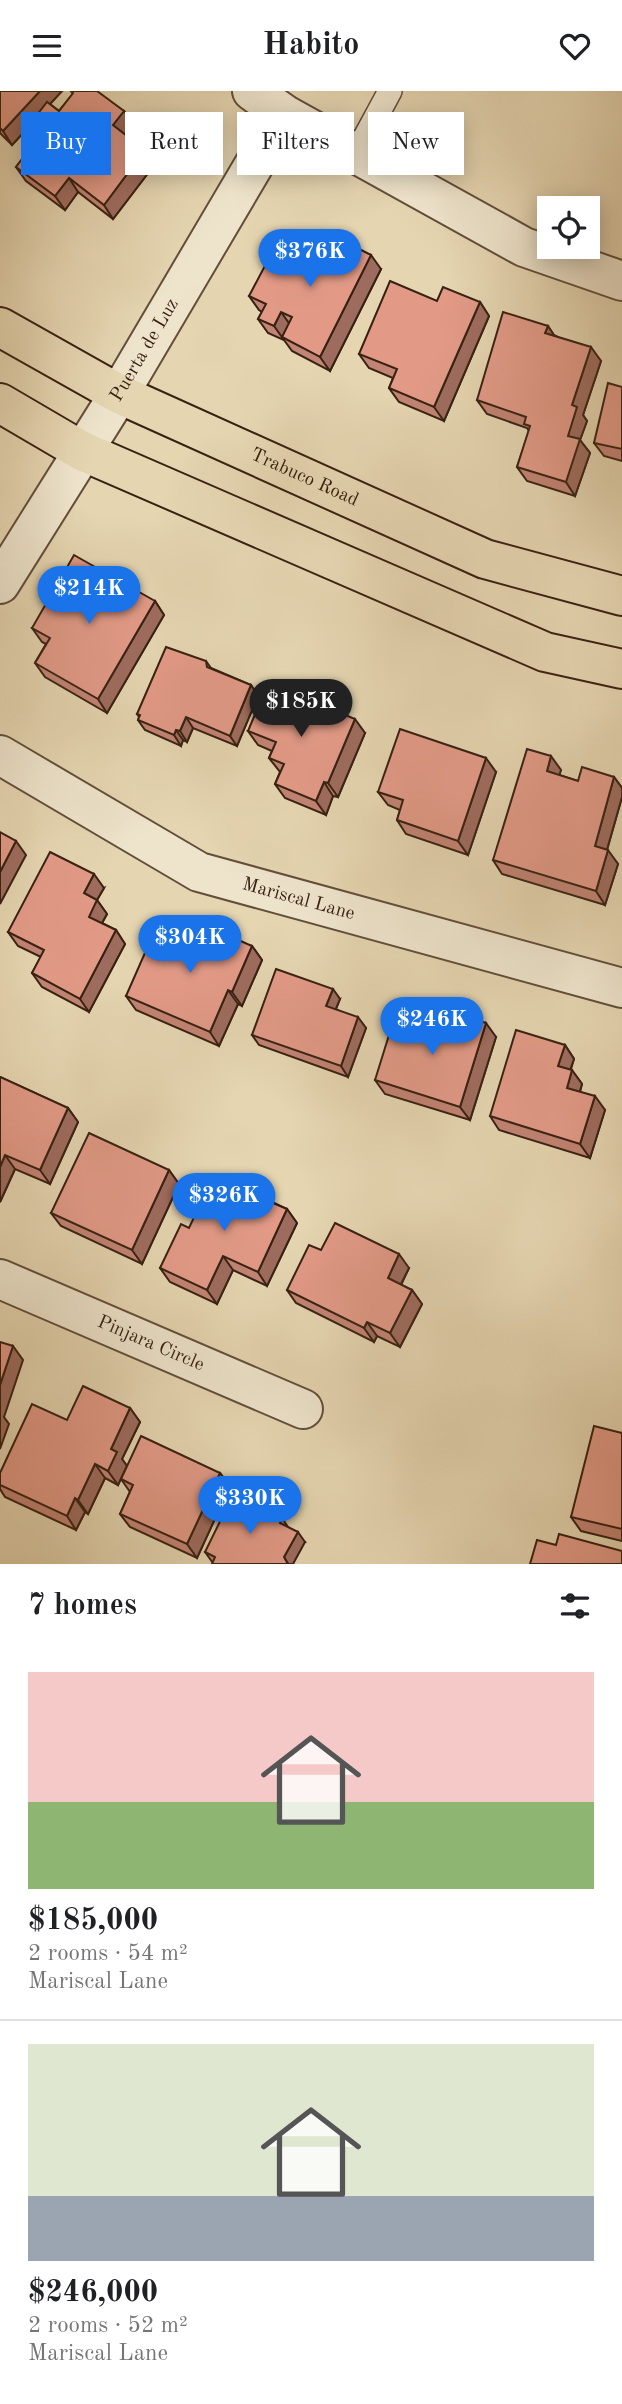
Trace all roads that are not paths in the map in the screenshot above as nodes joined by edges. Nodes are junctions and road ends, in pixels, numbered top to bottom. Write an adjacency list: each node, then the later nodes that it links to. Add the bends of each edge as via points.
1 (253, 91): 3 (street)
2 (390, 91): 4 (lane)
3 (281, 112)
4 (356, 154): 6 (street, via 524,247)
5 (248, 175): 8 (street, Puerta de Luz)
6 (622, 281)
7 (0, 327): 8 (main road, Trabuco Road)
8 (118, 394): 10 (street, Puerta de Luz); 12 (main road, Trabuco Road, via 485,559)
9 (0, 403): 10 (main road)
10 (82, 451): 11 (street, Puerta de Luz); 13 (main road, via 545,652)
11 (0, 584)
12 (622, 596)
13 (622, 669)
14 (0, 755): 15 (street, Mariscal Lane, via 199,872)
15 (622, 988)
16 (0, 1279): 17 (street, Pinjara Circle)
17 (303, 1409)

